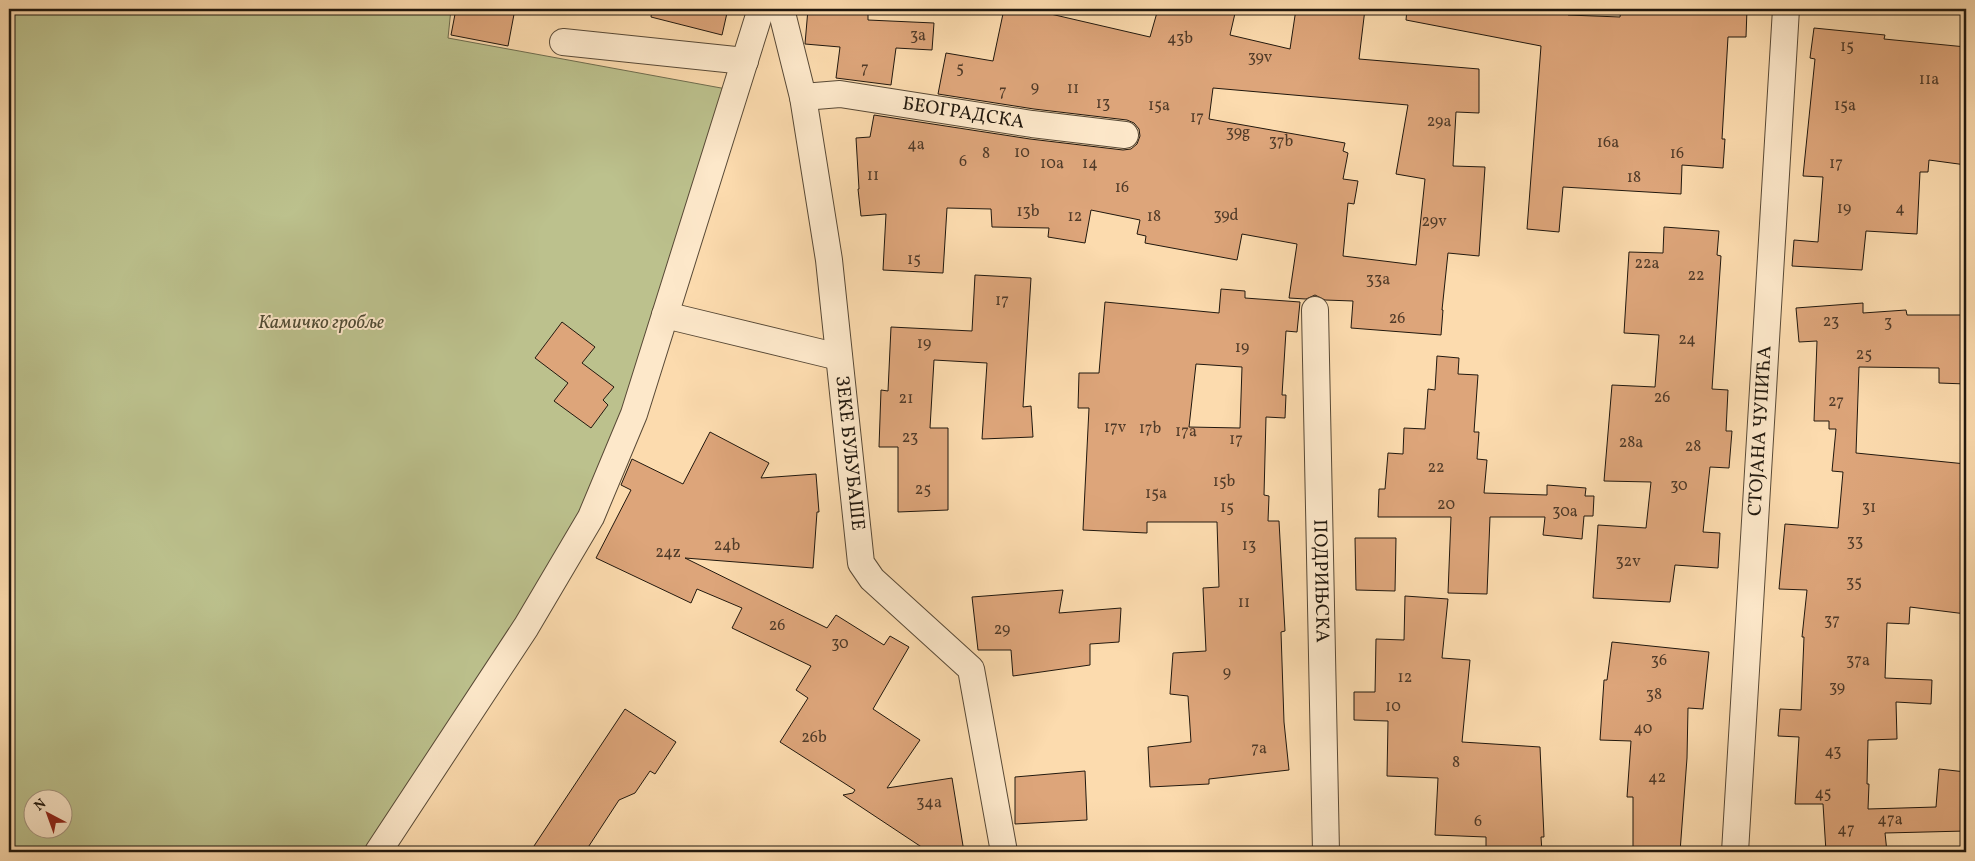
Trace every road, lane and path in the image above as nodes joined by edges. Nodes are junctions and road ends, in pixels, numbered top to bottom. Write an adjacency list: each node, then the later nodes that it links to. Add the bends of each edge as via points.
1 (762, 9): 5 (street)
2 (782, 9): 6 (street, ЗЕКЕ БУЉУБАШЕ)
3 (1786, 9): 14 (street, СТОЈАНА ЧУПИЋА)
4 (563, 42): 5 (street)
5 (745, 61): 9 (street)
6 (803, 97): 7 (street, БЕОГРАДСКА, via 840,94); 10 (street, ЗЕКЕ БУЉУБАШЕ)
7 (1125, 135)
8 (1315, 310): 13 (street, ПОДРИЊСКА)
9 (665, 315): 10 (street); 11 (street, via 634,414 591,517 526,627)
10 (839, 357): 12 (street, ЗЕКЕ БУЉУБАШЕ, via 861,563 872,579 971,669)
11 (378, 852)
12 (1004, 852)
13 (1326, 852)
14 (1736, 852)

